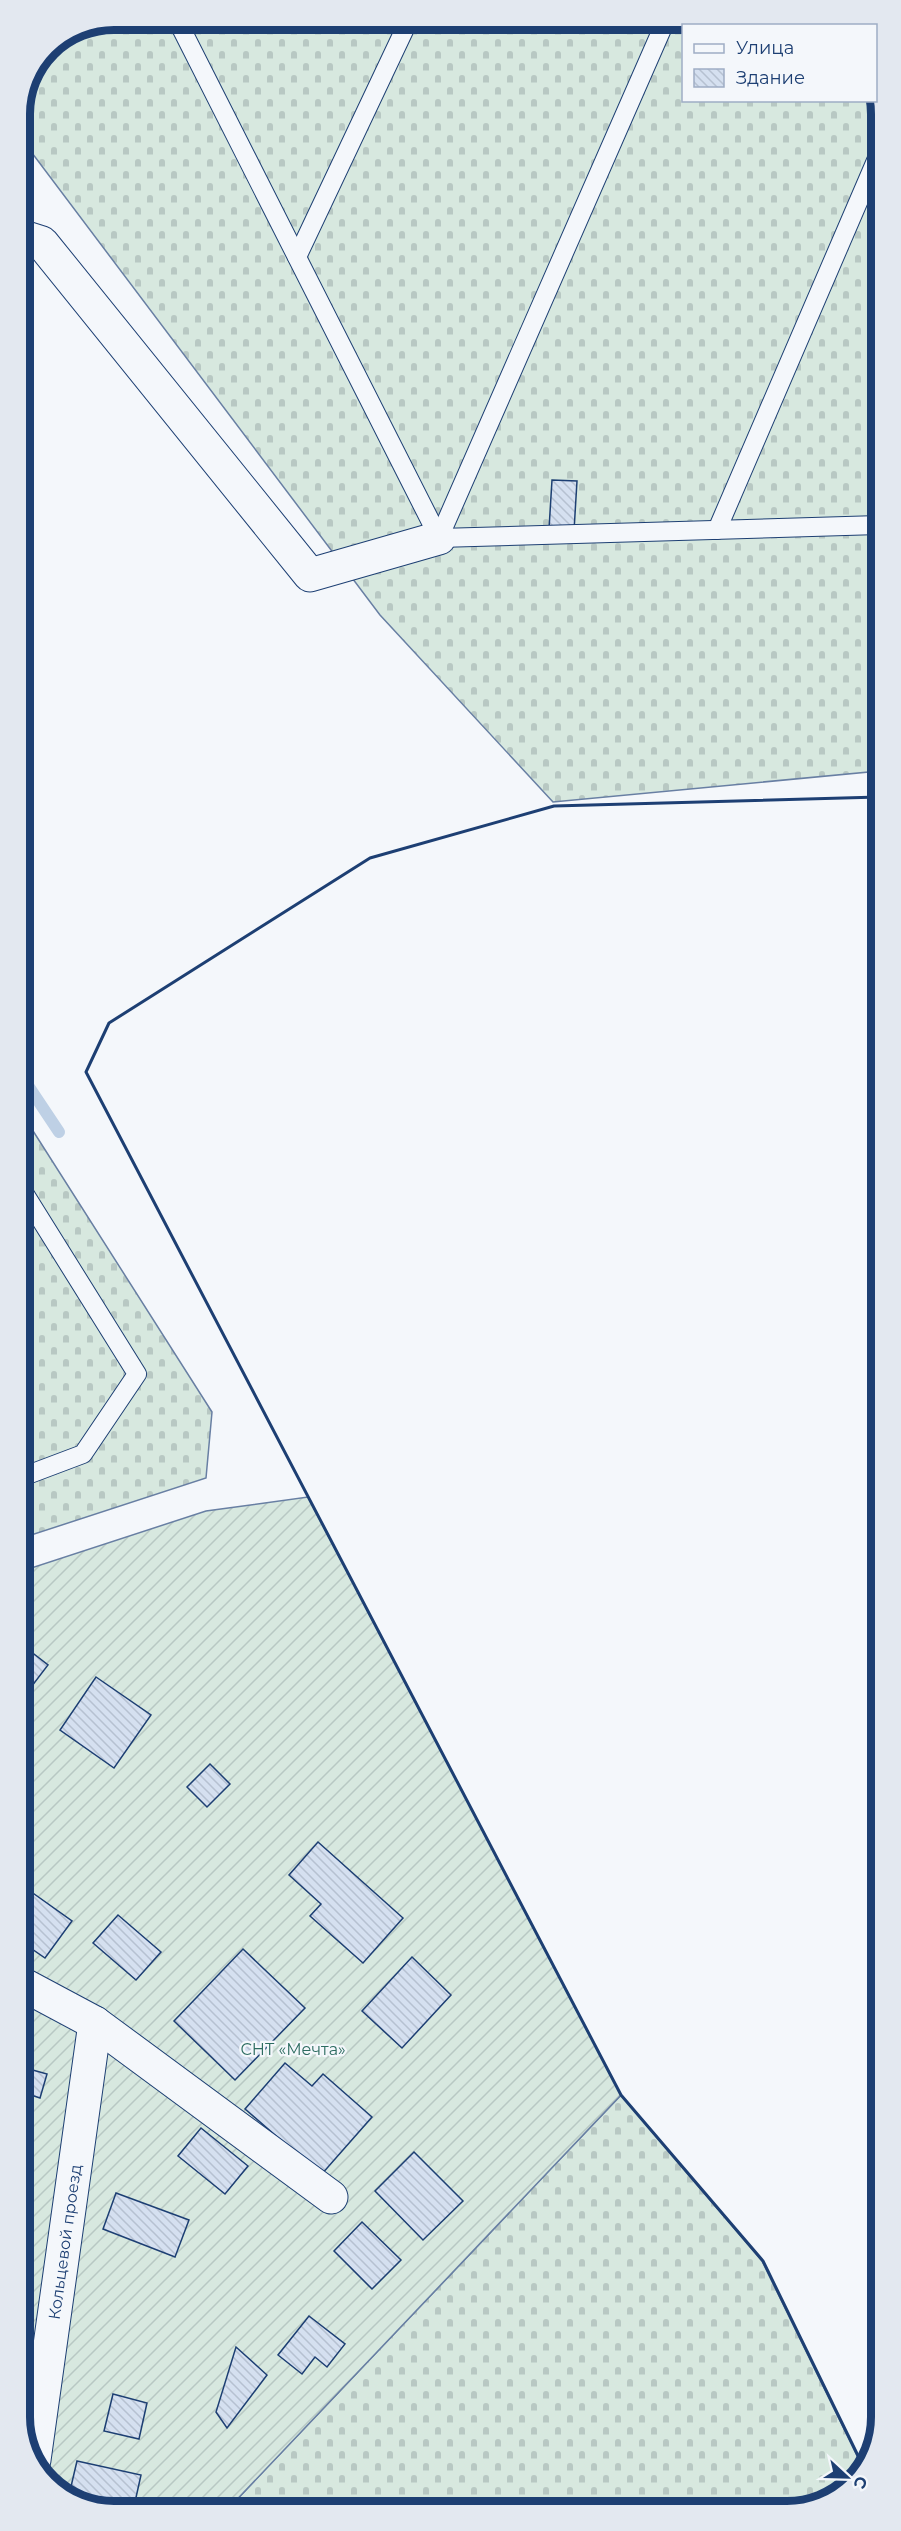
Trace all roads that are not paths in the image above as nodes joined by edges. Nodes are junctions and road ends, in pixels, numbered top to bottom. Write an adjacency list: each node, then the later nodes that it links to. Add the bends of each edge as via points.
1 (182, 30): 6 (lane)
2 (403, 30): 6 (lane)
3 (662, 30): 9 (lane)
4 (871, 172): 8 (lane)
5 (30, 239): 9 (street, via 42,243 310,575)
6 (297, 257): 9 (lane)
7 (871, 525): 8 (lane)
8 (717, 530): 9 (lane)
9 (439, 538)
10 (30, 1202): 11 (lane, via 137,1374 83,1455)
11 (30, 1474)
12 (30, 1988): 13 (street)
13 (95, 2023): 14 (street); 15 (street, Кольцевой проезд)
14 (331, 2197)
15 (36, 2446)

